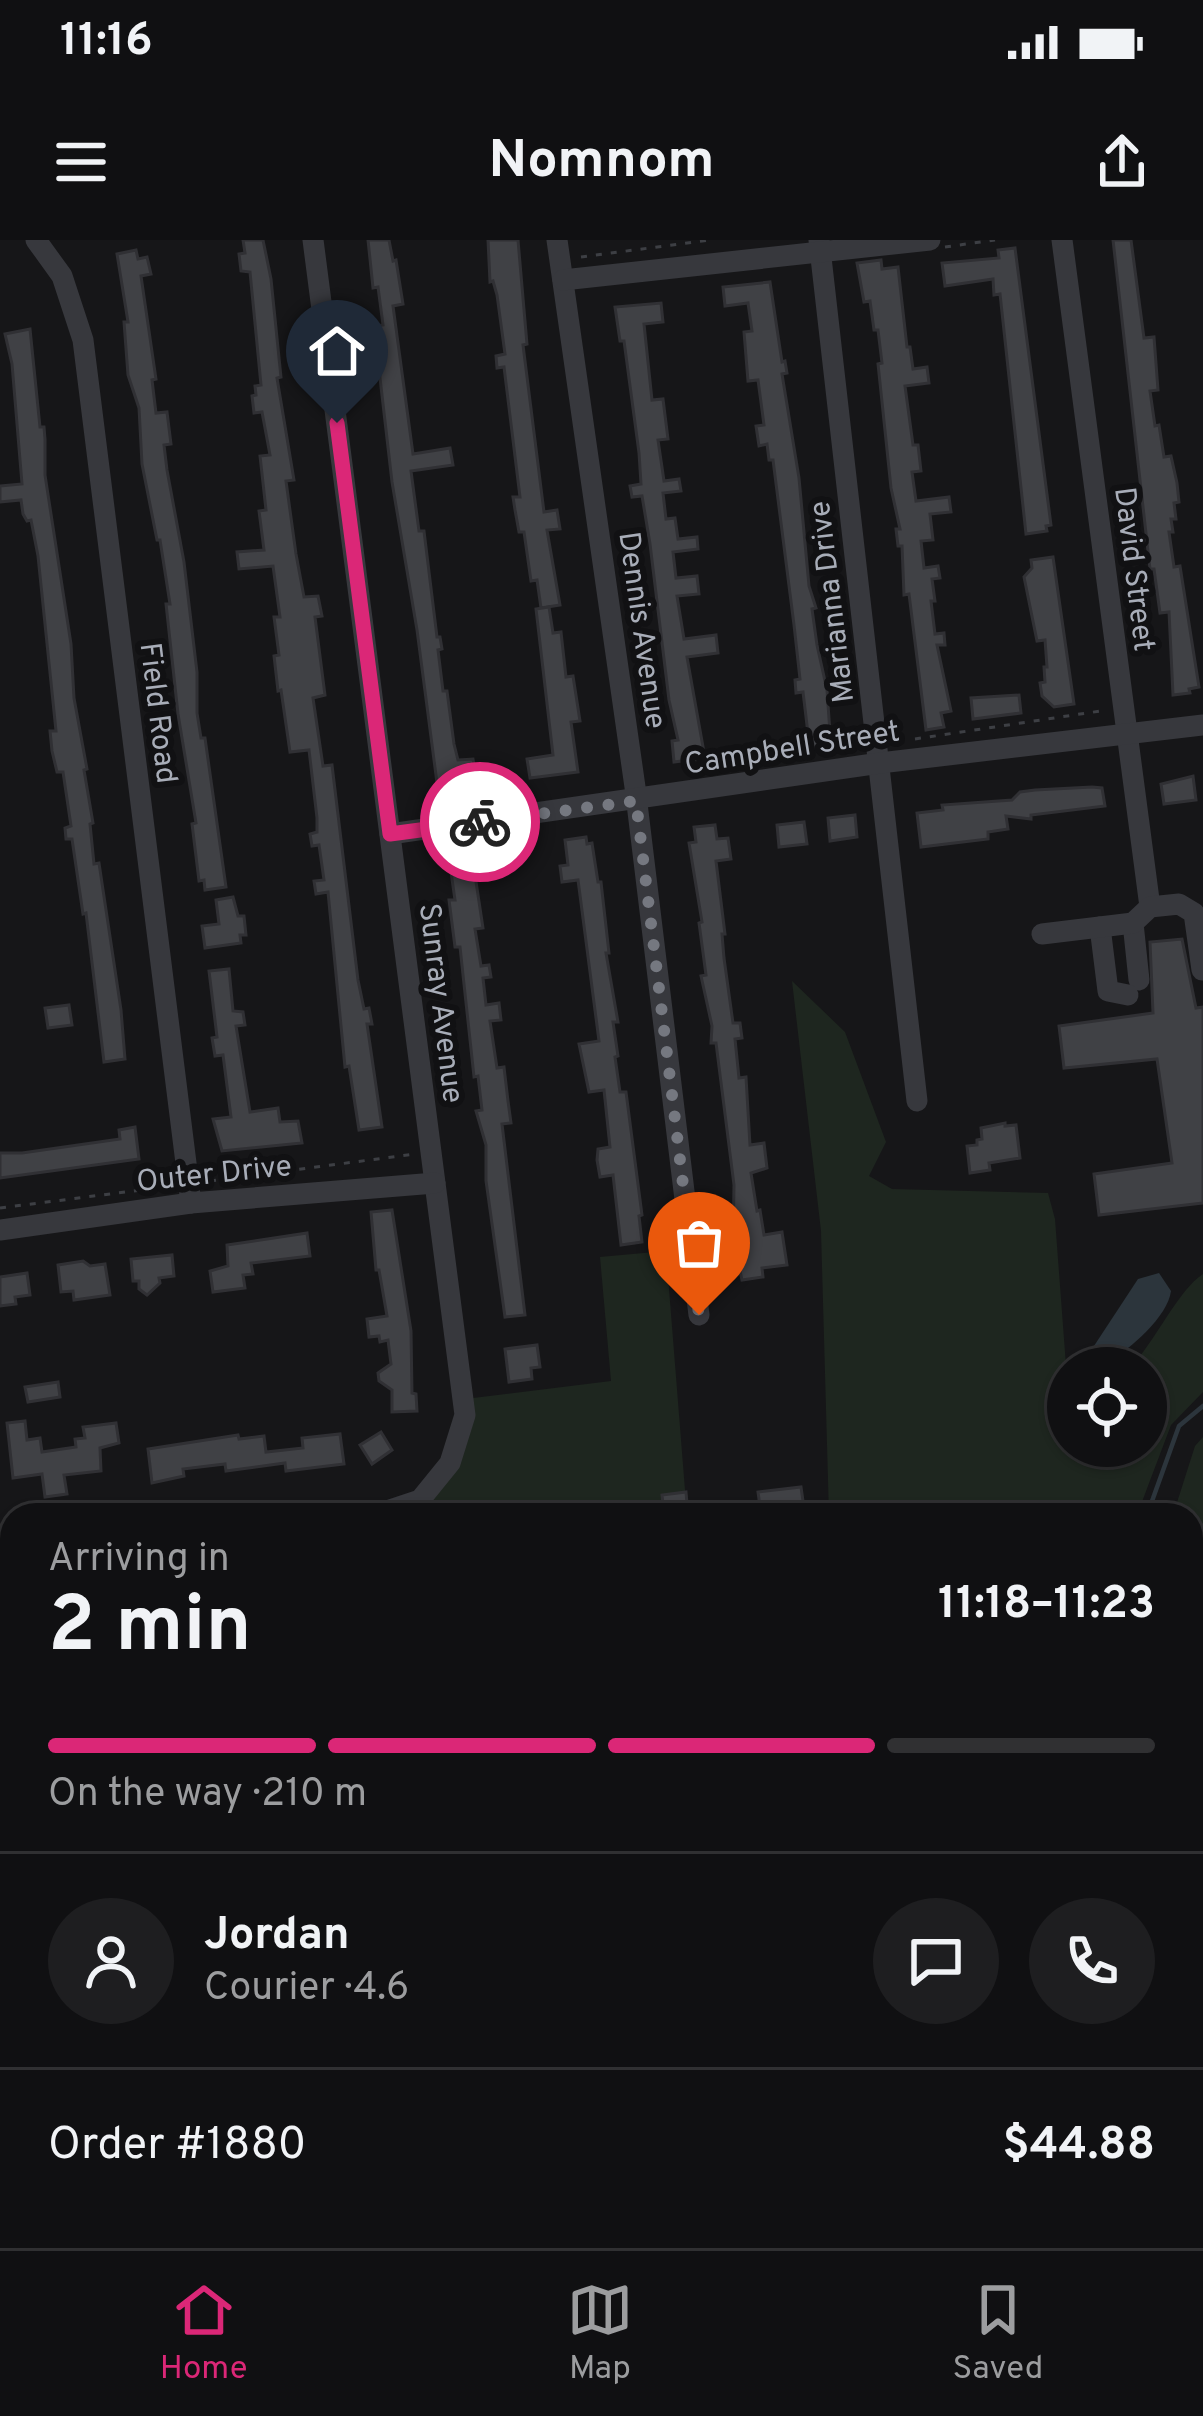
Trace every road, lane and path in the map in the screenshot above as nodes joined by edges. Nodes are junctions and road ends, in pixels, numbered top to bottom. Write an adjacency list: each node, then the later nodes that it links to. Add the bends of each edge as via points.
1 (36, 240): 27 (street, Field Road, via 62,276 83,340)
2 (313, 240): 17 (street, Sunray Avenue)
3 (557, 240): 8 (street, Dennis Avenue)
4 (710, 240): 8 (path, via 576,257)
5 (930, 240): 7 (street)
6 (1062, 240): 9 (street, David Street)
7 (820, 246): 8 (street); 14 (street, Marianna Drive)
8 (570, 275): 16 (street, Dennis Avenue)
9 (1123, 710): 11 (street, David Street); 12 (path)
10 (1203, 725): 11 (street, Campbell Street)
11 (1126, 734): 14 (street, Campbell Street); 18 (street, David Street)
12 (904, 740)
13 (837, 749): 15 (path)
14 (880, 764): 16 (street, Campbell Street); 22 (street, Marianna Drive)
15 (686, 772)
16 (636, 801): 17 (street, Campbell Street); 30 (street, Dennis Avenue)
17 (390, 834): 25 (street, Sunray Avenue)
18 (1142, 915): 19 (street); 19 (street, David Street, via 1133,987 1108,991); 21 (street, via 1180,904 1194,913)
19 (1100, 927): 20 (street)
20 (1042, 934)
21 (1202, 970)
22 (916, 1101)
23 (425, 1153): 24 (path)
24 (208, 1181)
25 (435, 1183): 27 (street, Outer Drive); 31 (street, Sunray Avenue, via 465,1415 450,1463)
26 (140, 1190): 28 (path)
27 (190, 1203): 29 (street, Outer Drive)
28 (0, 1208)
29 (0, 1230)
30 (699, 1315)
31 (410, 1503)

